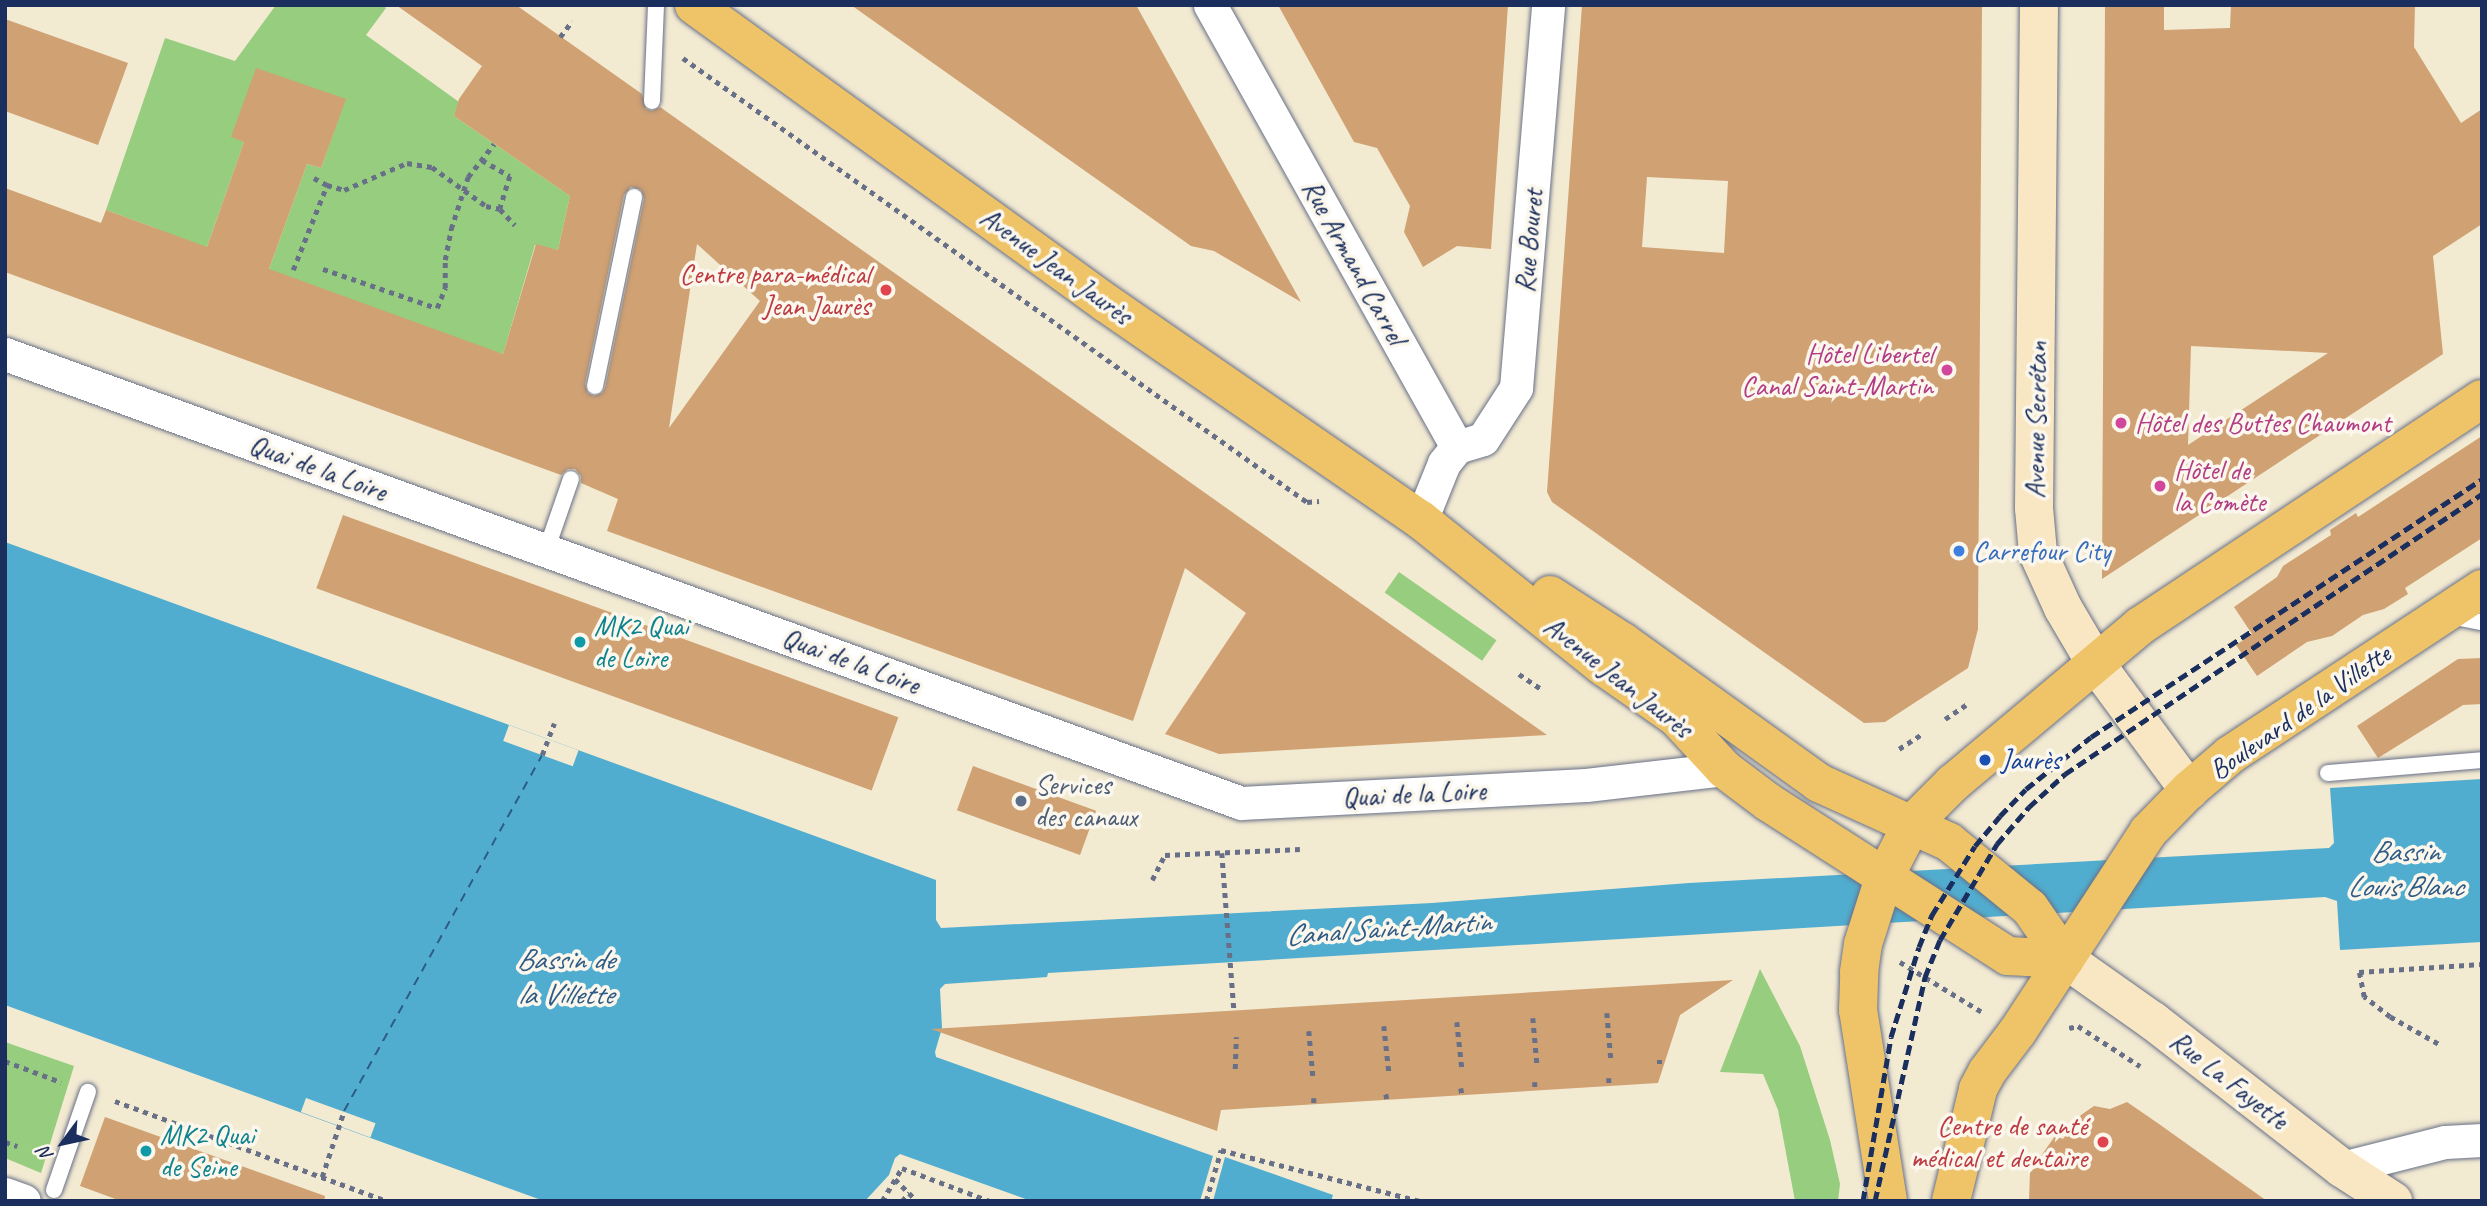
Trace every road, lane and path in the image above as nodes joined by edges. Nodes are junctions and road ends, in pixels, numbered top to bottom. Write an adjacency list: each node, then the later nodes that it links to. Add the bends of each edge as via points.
1 (656, 5): 8 (lane)
2 (694, 5): 24 (main road, Avenue Jean Jaurès, via 1106,303)
3 (1210, 5): 22 (street, Rue Armand Carrel)
4 (1548, 5): 22 (street, Rue Bouret, via 1516,388 1483,439)
5 (2039, 5): 29 (main road, Avenue Secrétan, via 2037,542 2063,608)
6 (572, 21): 7 (path)
7 (560, 37)
8 (652, 102)
9 (494, 144): 10 (path)
10 (482, 160): 13 (path); 15 (path, via 510,176)
11 (314, 178): 12 (path)
12 (327, 185): 13 (path, via 344,190 407,163 432,167); 18 (path)
13 (464, 188): 15 (path, via 486,205); 17 (path, via 451,229 445,288 437,308)
14 (634, 197): 20 (lane)
15 (500, 209): 16 (path)
16 (515, 225)
17 (323, 269)
18 (293, 270)
19 (5, 354): 25 (street, Quai de la Loire)
20 (595, 386)
21 (2482, 399): 29 (main road, via 2152,617)
22 (1457, 447): 24 (street, via 1444,463)
23 (571, 479): 25 (lane)
24 (1421, 520): 39 (main road, Avenue Jean Jaurès, via 1604,667 1677,718); 42 (main road, Avenue Jean Jaurès, via 1496,561 1623,642 1819,783)
25 (546, 551): 39 (street, Quai de la Loire, via 1241,803 1571,786)
26 (2482, 589): 27 (main road, Boulevard de la Villette)
27 (2444, 615): 28 (lane); 41 (main road, Boulevard de la Villette, via 2246,744)
28 (2482, 622)
29 (2096, 664): 41 (main road, Avenue Secrétan); 42 (main road, via 1953,783)
30 (1519, 674): 31 (path)
31 (1543, 690)
32 (1967, 704): 33 (path)
33 (1945, 719)
34 (554, 723): 37 (path)
35 (1922, 734): 36 (path)
36 (1899, 749)
37 (542, 755)
38 (2482, 760): 40 (lane)
39 (1724, 769): 45 (main road, Avenue Jean Jaurès)
40 (2328, 773)
41 (2189, 790): 48 (main road, Boulevard de la Villette, via 2148,832)
42 (1912, 824): 45 (main road); 48 (main road, Avenue Jean Jaurès, via 1949,842 2030,908)
43 (1300, 849): 44 (path)
44 (1222, 853): 46 (path, via 1165,855); 50 (path)
45 (1884, 878): 47 (main road); 48 (main road, Avenue Jean Jaurès, via 2008,956)
46 (1152, 880)
47 (1863, 944): 56 (path); 92 (main road, via 1858,1010)
48 (2065, 959): 56 (main road, Boulevard de la Villette); 79 (main road, Rue La Fayette)
49 (2482, 964): 60 (path, via 2359,972 2364,997)
50 (1234, 1009)
51 (1606, 1013): 61 (path)
52 (1533, 1018): 65 (path)
53 (1457, 1022): 66 (path)
54 (1384, 1026): 68 (path)
55 (1310, 1031): 69 (path)
56 (2018, 1031): 93 (main road, Boulevard de la Villette, via 1978,1089)
57 (2056, 1031): 59 (path, via 2078,1026)
58 (1237, 1037): 67 (path)
59 (2108, 1044)
60 (2438, 1044)
61 (1611, 1059)
62 (5, 1061): 74 (path)
63 (1657, 1062): 64 (path)
64 (1665, 1062)
65 (1537, 1063)
66 (1462, 1068)
67 (1235, 1069)
68 (1389, 1072)
69 (1313, 1076)
70 (1609, 1078): 72 (path)
71 (1535, 1082): 73 (path)
72 (1609, 1086)
73 (1535, 1090)
74 (88, 1091): 80 (path); 84 (lane)
75 (344, 1111): 80 (path)
76 (2482, 1140): 79 (street, via 2445,1142)
77 (5, 1142): 78 (path)
78 (17, 1146)
79 (2342, 1168): 94 (main road, Rue La Fayette)
80 (321, 1177): 85 (path)
81 (895, 1179): 82 (path); 86 (path); 89 (path, via 902,1168)
82 (909, 1193): 87 (path); 88 (path)
83 (5, 1194): 84 (street)
84 (39, 1196)
85 (387, 1201)
86 (883, 1201)
87 (902, 1201)
88 (917, 1201)
89 (990, 1201)
90 (1206, 1201): 91 (path, via 1221,1150)
91 (1420, 1201)
92 (1888, 1201)
93 (1951, 1201)
94 (2393, 1201)

